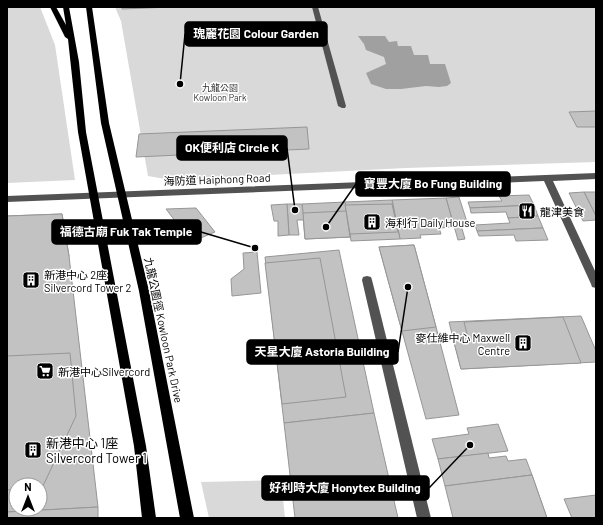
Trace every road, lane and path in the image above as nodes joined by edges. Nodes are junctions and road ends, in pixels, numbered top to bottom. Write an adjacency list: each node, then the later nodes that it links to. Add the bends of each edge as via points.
1 (53, 7): 5 (main road)
2 (66, 7): 5 (main road)
3 (88, 7): 13 (main road, 九龍公園徑 Kowloon Park Drive, via 106,128 144,291)
4 (315, 7): 6 (street)
5 (72, 46): 12 (main road, via 82,132 140,446)
6 (342, 106)
7 (596, 176): 8 (street, 海防道 Haiphong Road)
8 (547, 178): 9 (street, 海防道 Haiphong Road); 11 (street)
9 (7, 199)
10 (366, 280): 14 (street)
11 (596, 284)
12 (149, 518)
13 (187, 518)
14 (424, 518)

